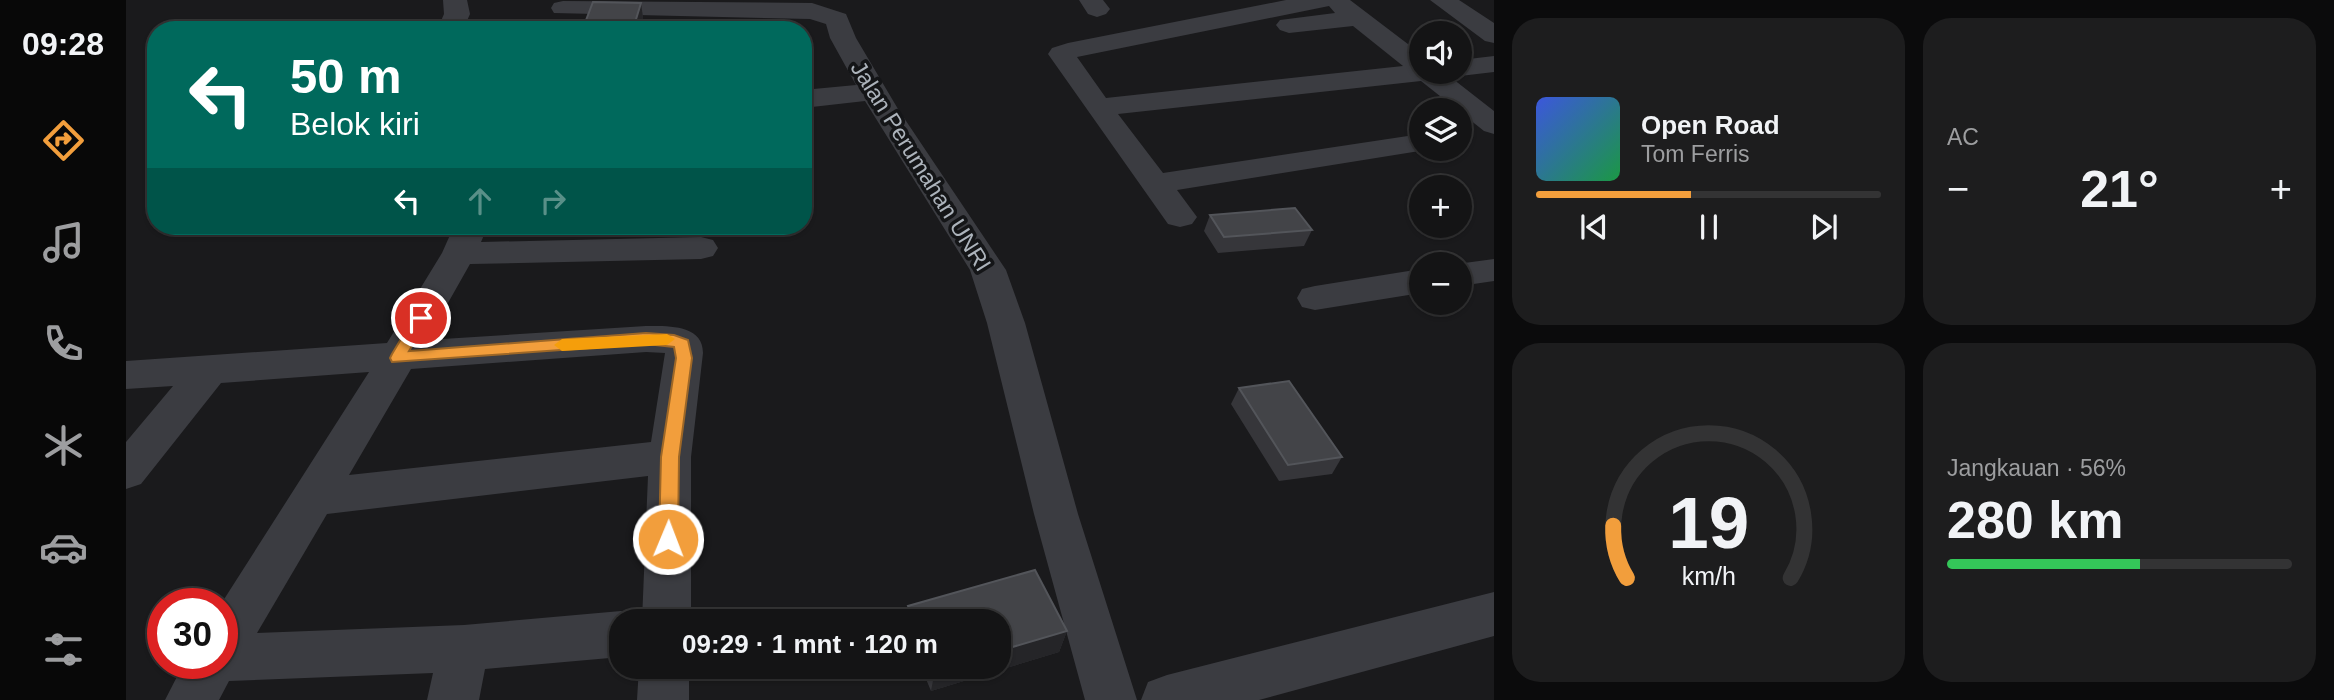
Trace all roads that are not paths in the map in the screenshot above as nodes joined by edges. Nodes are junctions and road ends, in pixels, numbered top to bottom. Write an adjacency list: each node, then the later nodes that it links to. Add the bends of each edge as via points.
1 (1324, 0): 7 (street)
2 (1335, 0): 5 (street)
3 (1442, 0): 6 (street)
4 (561, 13): 13 (street, Jalan Perumahan UNRI, via 824,13 838,19 843,38)
5 (1358, 18): 7 (street); 8 (street)
6 (1494, 36)
7 (1126, 40): 15 (street, via 1061,54)
8 (1409, 58)
9 (1494, 64): 10 (street)
10 (1472, 67)
11 (1409, 74): 15 (street)
12 (1442, 84): 16 (street)
13 (874, 92): 14 (street); 44 (street, Jalan Perumahan UNRI, via 988,270)
14 (812, 99)
15 (1098, 108): 20 (street)
16 (1494, 125)
17 (1494, 131): 18 (street)
18 (1472, 135)
19 (1409, 145): 20 (street)
20 (1155, 184): 21 (street)
21 (1180, 217)
22 (607, 238): 23 (street); 24 (street)
23 (465, 239): 29 (street)
24 (701, 248)
25 (1494, 270): 26 (street)
26 (1472, 273)
27 (1409, 283): 28 (street)
28 (1315, 298)
29 (398, 358): 30 (street); 32 (street, via 674,340 684,349); 34 (street)
30 (211, 368): 31 (street); 33 (street)
31 (126, 375)
32 (670, 457): 34 (street); 35 (street)
33 (126, 472)
34 (314, 496): 37 (street)
35 (667, 609)
36 (1494, 614): 45 (street)
37 (238, 621)
38 (609, 635): 39 (street)
39 (464, 648): 41 (street); 42 (street)
40 (664, 679): 43 (street)
41 (196, 684)
42 (453, 700)
43 (663, 700)
44 (1111, 700)
45 (1167, 700)

